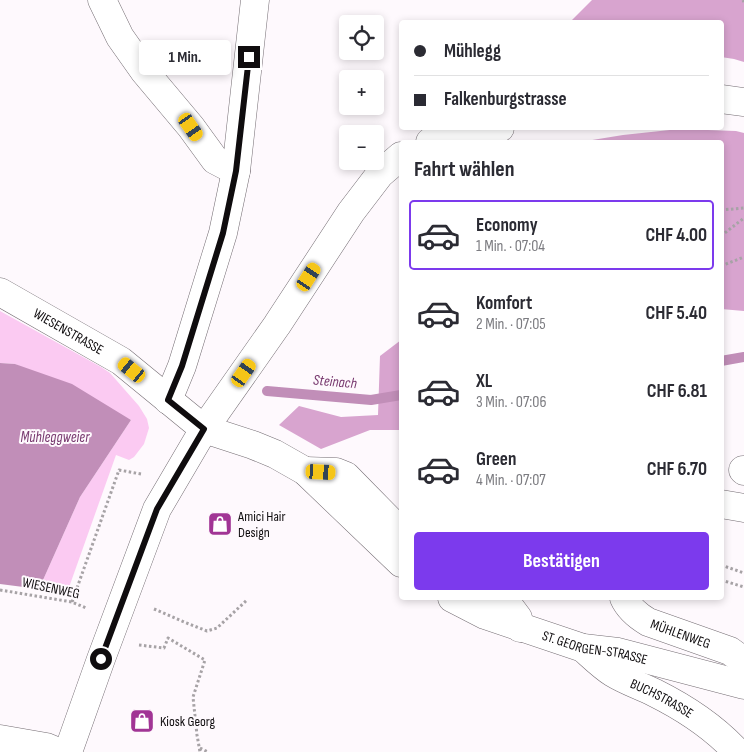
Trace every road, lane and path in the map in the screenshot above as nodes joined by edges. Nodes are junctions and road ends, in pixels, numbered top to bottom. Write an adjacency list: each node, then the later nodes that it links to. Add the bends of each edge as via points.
1 (102, 0): 8 (street, via 120,37 144,71 215,160)
2 (255, 0): 8 (street)
3 (724, 99): 4 (street)
4 (744, 102)
5 (484, 130): 6 (street)
6 (435, 140)
7 (399, 158): 17 (street, via 380,174 351,212)
8 (236, 171): 16 (street, via 223,233 182,366)
9 (744, 208): 10 (path)
10 (724, 210)
11 (744, 218): 12 (path)
12 (724, 234)
13 (744, 257): 14 (path)
14 (724, 265)
15 (0, 292): 16 (street, WIESENSTRASSE, via 120,361)
16 (168, 400): 17 (street, WIESENSTRASSE)
17 (204, 429): 18 (street, via 275,454); 44 (street, via 157,509)
18 (305, 471): 22 (street, via 336,472 346,476); 23 (street)
19 (149, 475): 33 (path, via 119,470)
20 (724, 505): 21 (street)
21 (744, 508)
22 (399, 530)
23 (399, 561)
24 (724, 566): 25 (path)
25 (744, 573)
26 (724, 581): 27 (path)
27 (744, 588)
28 (0, 590): 33 (path, WIESENWEG)
29 (247, 600): 35 (path, via 217,628 207,631)
30 (456, 600): 36 (street, ST. GEORGEN-STRASSE)
31 (499, 600): 36 (street, via 518,618)
32 (625, 600): 39 (street, MÜHLENWEG, via 648,622 730,651)
33 (72, 602): 34 (path, WIESENWEG)
34 (88, 608)
35 (152, 608)
36 (520, 628): 38 (street, ST. GEORGEN-STRASSE)
37 (137, 645): 42 (path, via 164,648 168,638 205,660 193,697)
38 (583, 648): 40 (street, ST. GEORGEN-STRASSE, via 618,652); 46 (street, BUCHSTRASSE, via 613,673 709,725)
39 (744, 661)
40 (744, 685)
41 (0, 739): 43 (street)
42 (200, 750): 45 (path)
43 (58, 752)
44 (68, 752)
45 (208, 752)
46 (737, 752)

